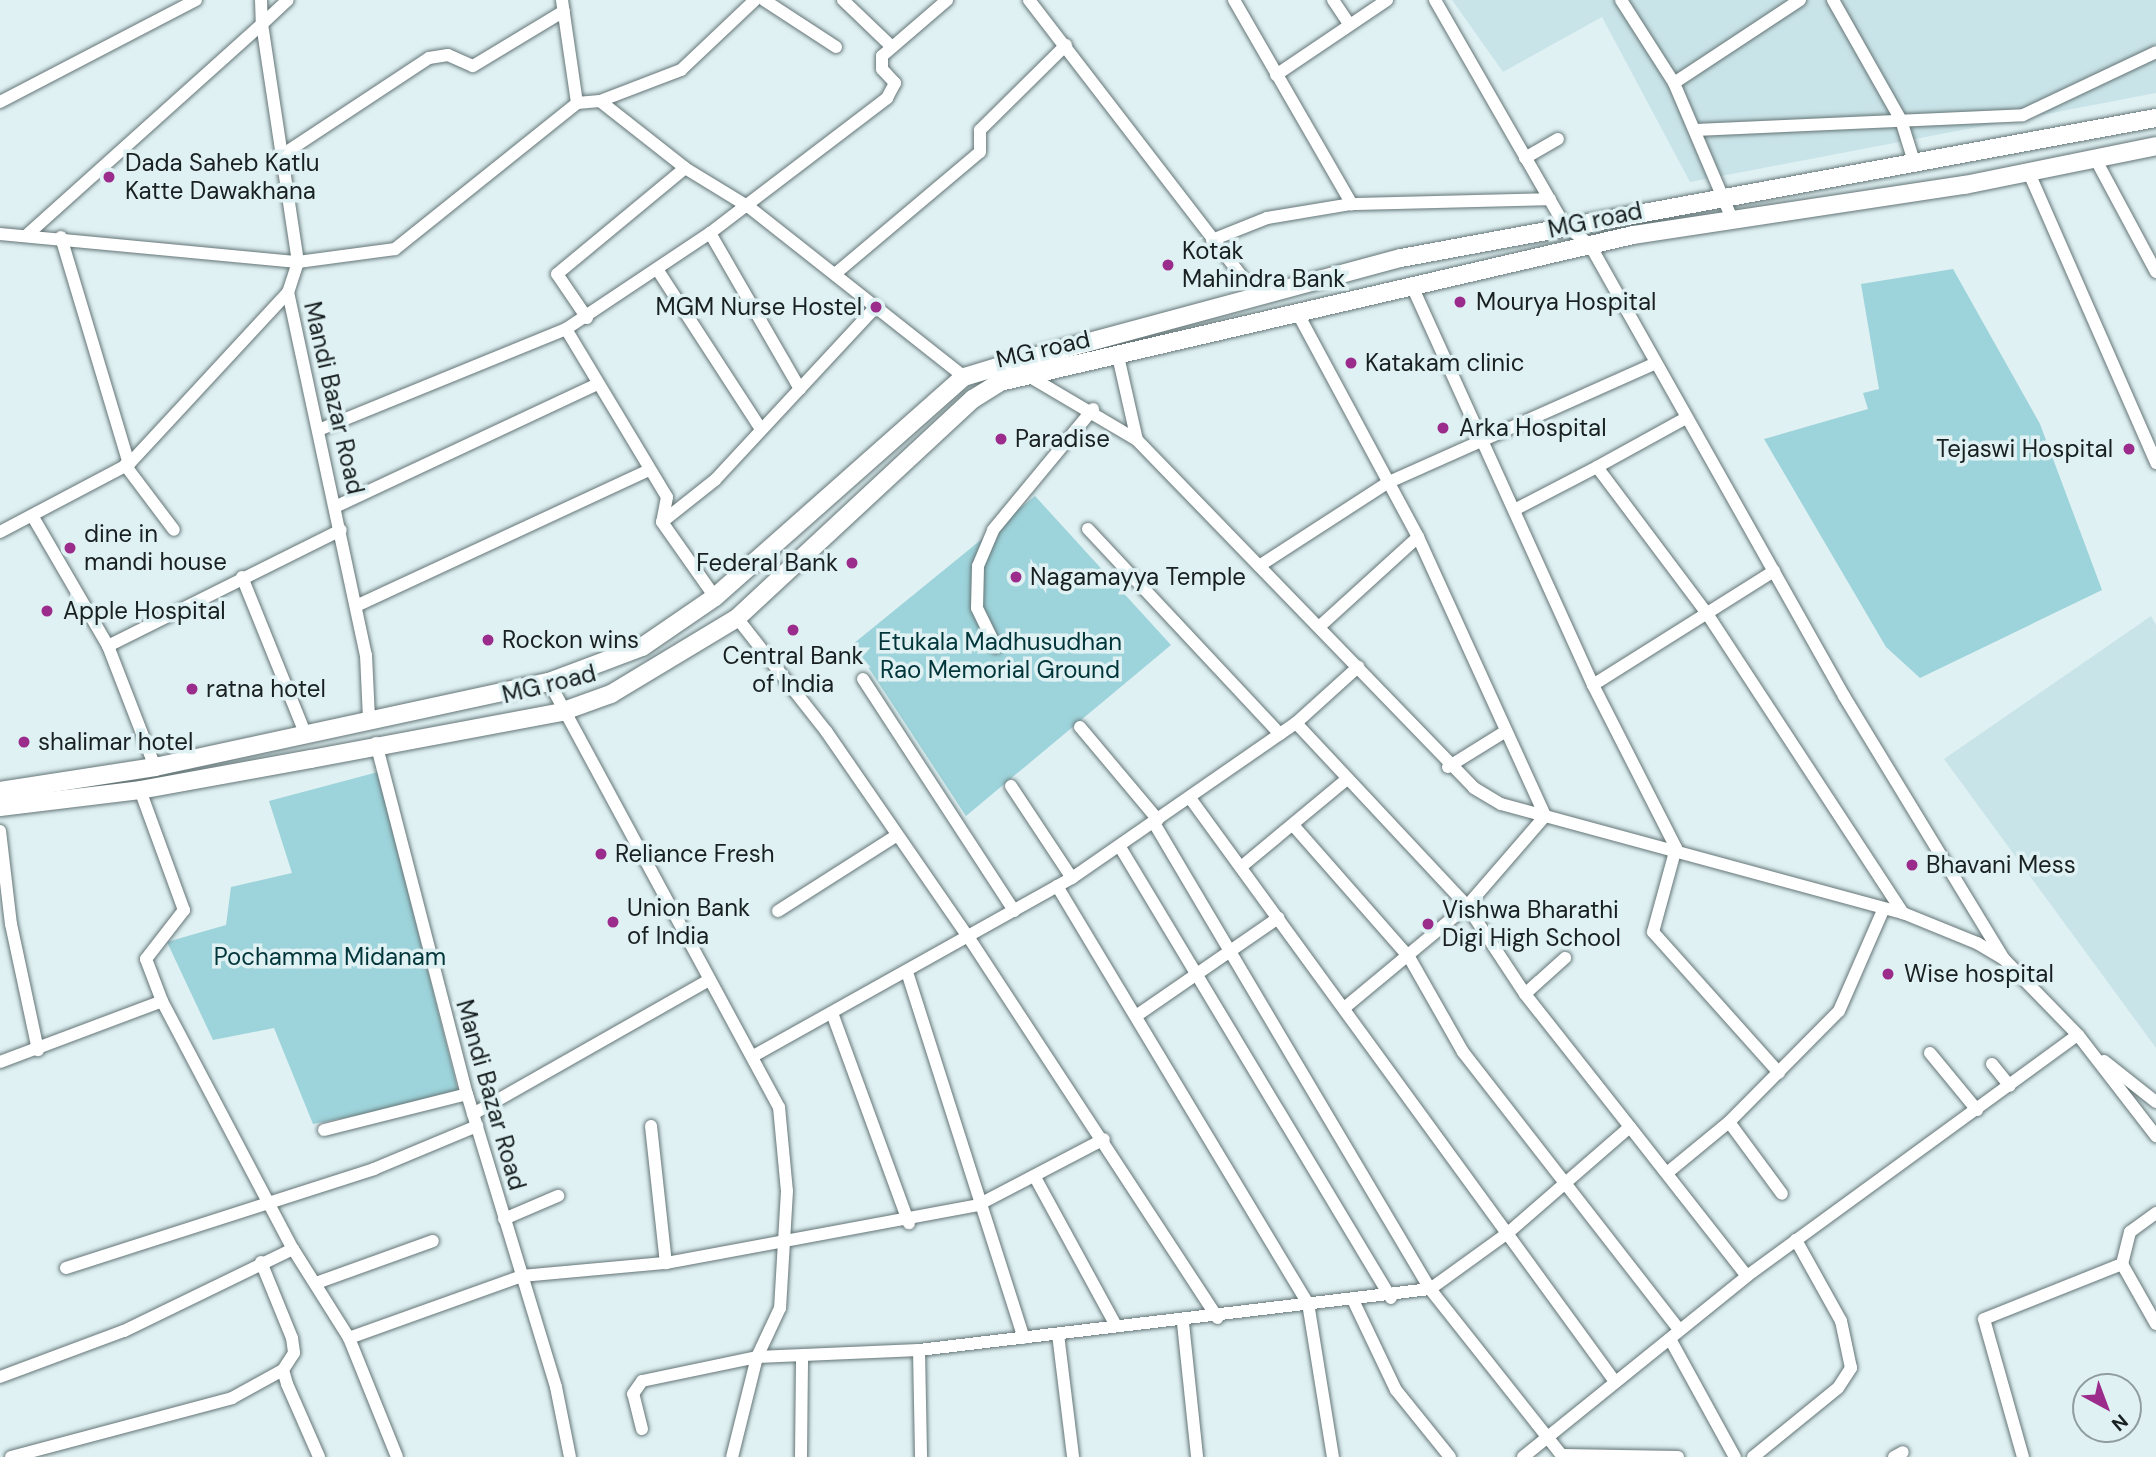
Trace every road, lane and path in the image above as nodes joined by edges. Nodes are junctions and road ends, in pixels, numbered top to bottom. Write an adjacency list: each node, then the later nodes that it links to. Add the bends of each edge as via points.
1 (196, 0): 27 (street)
2 (261, 0): 18 (street, Mandi Bazar Road)
3 (288, 0): 18 (street)
4 (755, 0): 26 (street, via 681,69)
5 (764, 0): 21 (street)
6 (843, 0): 22 (street)
7 (947, 0): 22 (street)
8 (1045, 0): 17 (street)
9 (1234, 0): 24 (street)
10 (1333, 0): 19 (street)
11 (1387, 0): 19 (street)
12 (1435, 0): 35 (street)
13 (1621, 0): 25 (street)
14 (1800, 0): 25 (street)
15 (1833, 0): 30 (street)
16 (563, 5): 28 (street); 34 (street, via 473,66 448,55 429,58)
17 (1031, 5): 20 (street)
18 (262, 24): 34 (street, Mandi Bazar Road); 48 (street)
19 (1349, 24): 24 (street)
20 (1066, 45): 50 (street); 55 (street, via 981,130 980,152)
21 (836, 47)
22 (891, 47): 43 (street, via 880,60 895,83 887,98)
23 (2156, 52): 30 (street, via 2036,112)
24 (1276, 75): 42 (street)
25 (1674, 83): 31 (street)
26 (600, 101): 28 (street); 38 (street)
27 (0, 102)
28 (577, 103): 52 (street, via 395,248)
29 (2156, 118): 37 (main road, MG road)
30 (1901, 120): 31 (street); 37 (street)
31 (1696, 130): 40 (street)
32 (1558, 139): 35 (street)
33 (2156, 146): 36 (main road, MG road)
34 (282, 155): 52 (street, Mandi Bazar Road)
35 (1525, 158): 41 (street)
36 (2096, 160): 39 (main road, MG road); 54 (street)
37 (1915, 166): 40 (main road, MG road)
38 (685, 168): 43 (street); 61 (street, via 557,274)
39 (2029, 173): 44 (main road, MG road); 76 (street)
40 (1724, 195): 44 (street); 45 (main road, MG road)
41 (1550, 199): 42 (street); 45 (street)
42 (1352, 204): 50 (street, via 1267,218)
43 (749, 207): 46 (street); 55 (street)
44 (1733, 221): 51 (main road, MG road)
45 (1564, 224): 51 (street); 58 (main road, MG road)
46 (710, 233): 53 (street); 69 (street)
47 (0, 234): 48 (street)
48 (28, 234): 49 (street)
49 (61, 237): 52 (street); 77 (street)
50 (1212, 240): 58 (street)
51 (1590, 245): 56 (main road, MG road); 65 (street)
52 (298, 262): 57 (street, Mandi Bazar Road)
53 (657, 269): 61 (street); 73 (street)
54 (2156, 272)
55 (835, 274): 59 (street)
56 (1412, 286): 60 (main road, MG road); 74 (street)
57 (288, 292): 72 (street, Mandi Bazar Road); 77 (street)
58 (1256, 296): 64 (main road, MG road)
59 (876, 307): 66 (street); 69 (street)
60 (1298, 314): 63 (main road, MG road); 80 (street)
61 (587, 318): 62 (street)
62 (566, 329): 68 (street); 72 (street)
63 (1118, 356): 67 (main road, MG road); 75 (street)
64 (1004, 365): 66 (main road, MG road); 67 (street)
65 (1654, 365): 71 (street); 74 (street, via 1541,419)
66 (964, 377): 93 (main road, MG road)
67 (1032, 377): 70 (street); 96 (main road, MG road, via 1000,382 973,399)
68 (598, 384): 79 (street); 81 (street)
69 (800, 389): 73 (street)
70 (1093, 409): 75 (street); 99 (street, via 993,530 978,566 977,608)
71 (1684, 419): 78 (street); 91 (street)
72 (321, 429): 81 (street, Mandi Bazar Road)
73 (761, 429): 84 (street, via 715,480)
74 (1483, 438): 80 (street); 82 (street)
75 (1137, 440): 90 (street)
76 (2156, 463)
77 (127, 465): 83 (street); 86 (street)
78 (1597, 467): 82 (street); 95 (street)
79 (647, 471): 84 (street, via 667,497); 94 (street)
80 (1389, 482): 89 (street); 90 (street)
81 (337, 506): 87 (street, Mandi Bazar Road)
82 (1518, 508): 103 (street)
83 (33, 517): 88 (street); 98 (street)
84 (662, 523): 93 (street)
85 (1088, 529): 110 (street)
86 (174, 530)
87 (341, 530): 92 (street); 94 (street, Mandi Bazar Road)
88 (0, 532)
89 (1418, 537): 97 (street); 108 (street)
90 (1259, 566): 97 (street)
91 (1774, 570): 95 (street); 140 (street)
92 (242, 577): 98 (street); 109 (street)
93 (715, 597): 102 (main road, MG road, via 642,647)
94 (356, 606): 105 (street, Mandi Bazar Road)
95 (1706, 612): 103 (street); 134 (street)
96 (737, 618): 104 (main road, MG road, via 652,675); 124 (street, via 826,731)
97 (1319, 628): 100 (street)
98 (108, 646): 112 (street)
99 (996, 648)
100 (1358, 667): 106 (street); 113 (street)
101 (863, 679): 133 (street)
102 (549, 682): 104 (street); 105 (main road, MG road)
103 (1593, 685): 126 (street)
104 (561, 712): 111 (main road, MG road); 143 (street)
105 (369, 719): 109 (main road, MG road)
106 (1296, 723): 110 (street); 114 (street)
107 (1080, 727): 121 (street)
108 (1506, 731): 113 (street); 120 (street)
109 (305, 733): 112 (main road, MG road)
110 (1280, 734): 118 (street)
111 (376, 743): 116 (main road, MG road); 158 (street, Mandi Bazar Road)
112 (155, 767): 117 (main road, MG road)
113 (1448, 767): 120 (street, via 1501,804)
114 (1348, 779): 122 (street); 130 (street)
115 (1011, 786): 128 (street)
116 (141, 790): 119 (main road, MG road); 145 (street, via 184,910 146,959)
117 (0, 791)
118 (1190, 798): 121 (street); 127 (street)
119 (0, 807)
120 (1545, 816): 126 (street); 130 (street)
121 (1156, 821): 125 (street); 137 (street)
122 (1293, 825): 127 (street); 138 (street)
123 (0, 831): 150 (street, via 11,924)
124 (894, 837): 132 (street); 136 (street)
125 (1120, 847): 128 (street); 142 (street)
126 (1675, 848): 131 (street); 156 (street, via 1653,932)
127 (1241, 867): 135 (street)
128 (1072, 878): 129 (street)
129 (1057, 886): 133 (street); 148 (street)
130 (1467, 906): 138 (street); 144 (street)
131 (1884, 908): 134 (street); 156 (street, via 1839,1011)
132 (778, 911)
133 (1014, 911): 136 (street)
134 (1903, 913): 140 (street)
135 (1278, 918): 137 (street); 146 (street)
136 (969, 937): 141 (street); 167 (street)
137 (1231, 952): 142 (street); 190 (street)
138 (1409, 957): 146 (street); 170 (street, via 1462,1052)
139 (1565, 958): 144 (street)
140 (2004, 959): 149 (street)
141 (906, 972): 147 (street); 174 (street)
142 (1198, 975): 148 (street); 191 (street)
143 (707, 981): 152 (street); 161 (street)
144 (1525, 994): 164 (street)
145 (162, 1001): 150 (street); 173 (street)
146 (1345, 1008): 178 (street)
147 (832, 1013): 152 (street); 177 (street)
148 (1136, 1016): 193 (street)
149 (2078, 1035): 153 (street); 157 (street)
150 (38, 1051): 154 (street)
151 (1930, 1053): 160 (street)
152 (755, 1055): 181 (street, via 779,1107 787,1191)
153 (2097, 1057): 159 (street); 166 (street)
154 (0, 1062)
155 (1992, 1064): 157 (street)
156 (1779, 1073): 162 (street)
157 (2010, 1086): 160 (street)
158 (467, 1094): 161 (street, Mandi Bazar Road); 165 (street)
159 (2156, 1102)
160 (1977, 1110): 179 (street)
161 (475, 1120): 173 (street); 176 (street, Mandi Bazar Road)
162 (1729, 1122): 168 (street); 171 (street)
163 (651, 1126): 184 (street)
164 (1630, 1127): 168 (street); 170 (street)
165 (324, 1130)
166 (2156, 1136)
167 (1104, 1139): 169 (street); 194 (street)
168 (1667, 1173): 188 (street)
169 (1035, 1179): 174 (street); 197 (street)
170 (1568, 1181): 178 (street); 199 (street)
171 (1782, 1194)
172 (558, 1196): 176 (street)
173 (271, 1204): 182 (street); 186 (street)
174 (978, 1205): 177 (street); 201 (street)
175 (2156, 1213): 185 (street, via 2130,1232)
176 (504, 1219): 187 (street, Mandi Bazar Road)
177 (909, 1223): 181 (street)
178 (1509, 1232): 190 (street); 207 (street)
179 (1796, 1240): 188 (street); 225 (street, via 1841,1321 1851,1368 1838,1388)
180 (433, 1241): 189 (street)
181 (784, 1242): 184 (street); 203 (street, via 780,1308)
182 (293, 1249): 183 (street); 189 (street)
183 (261, 1262): 205 (street, via 292,1338 294,1353); 206 (street, via 124,1331)
184 (667, 1263): 187 (street)
185 (2122, 1264): 196 (street); 226 (street, via 1984,1319)
186 (66, 1268)
187 (522, 1276): 200 (street); 214 (street, Mandi Bazar Road)
188 (1747, 1276): 199 (street)
189 (318, 1282): 200 (street)
190 (1430, 1289): 191 (street); 209 (street)
191 (1391, 1298): 192 (street)
192 (1353, 1300): 193 (street); 221 (street, via 1396,1390)
193 (1308, 1303): 194 (street); 220 (street)
194 (1218, 1318): 195 (street)
195 (1183, 1322): 197 (street); 219 (street)
196 (2156, 1324)
197 (1116, 1326): 198 (street)
198 (1058, 1334): 201 (street); 218 (street)
199 (1674, 1334): 207 (street); 224 (street)
200 (349, 1338): 213 (street)
201 (1024, 1338): 202 (street)
202 (919, 1350): 204 (street); 217 (street)
203 (757, 1357): 204 (street); 208 (street, via 639,1383 633,1394); 215 (street)
204 (802, 1357): 216 (street)
205 (283, 1370): 211 (street, via 232,1398); 212 (street)
206 (0, 1377)
207 (1613, 1379): 209 (street)
208 (642, 1429)
209 (1548, 1437): 210 (street); 222 (street)
210 (1563, 1456): 223 (street)
211 (11, 1457)
212 (319, 1457)
213 (397, 1457)
214 (570, 1457)
215 (732, 1457)
216 (801, 1457)
217 (921, 1457)
218 (1073, 1457)
219 (1197, 1457)
220 (1333, 1457)
221 (1450, 1457)
222 (1523, 1457)
223 (1678, 1457)
224 (1735, 1457)
225 (1753, 1457)
226 (2023, 1457)

